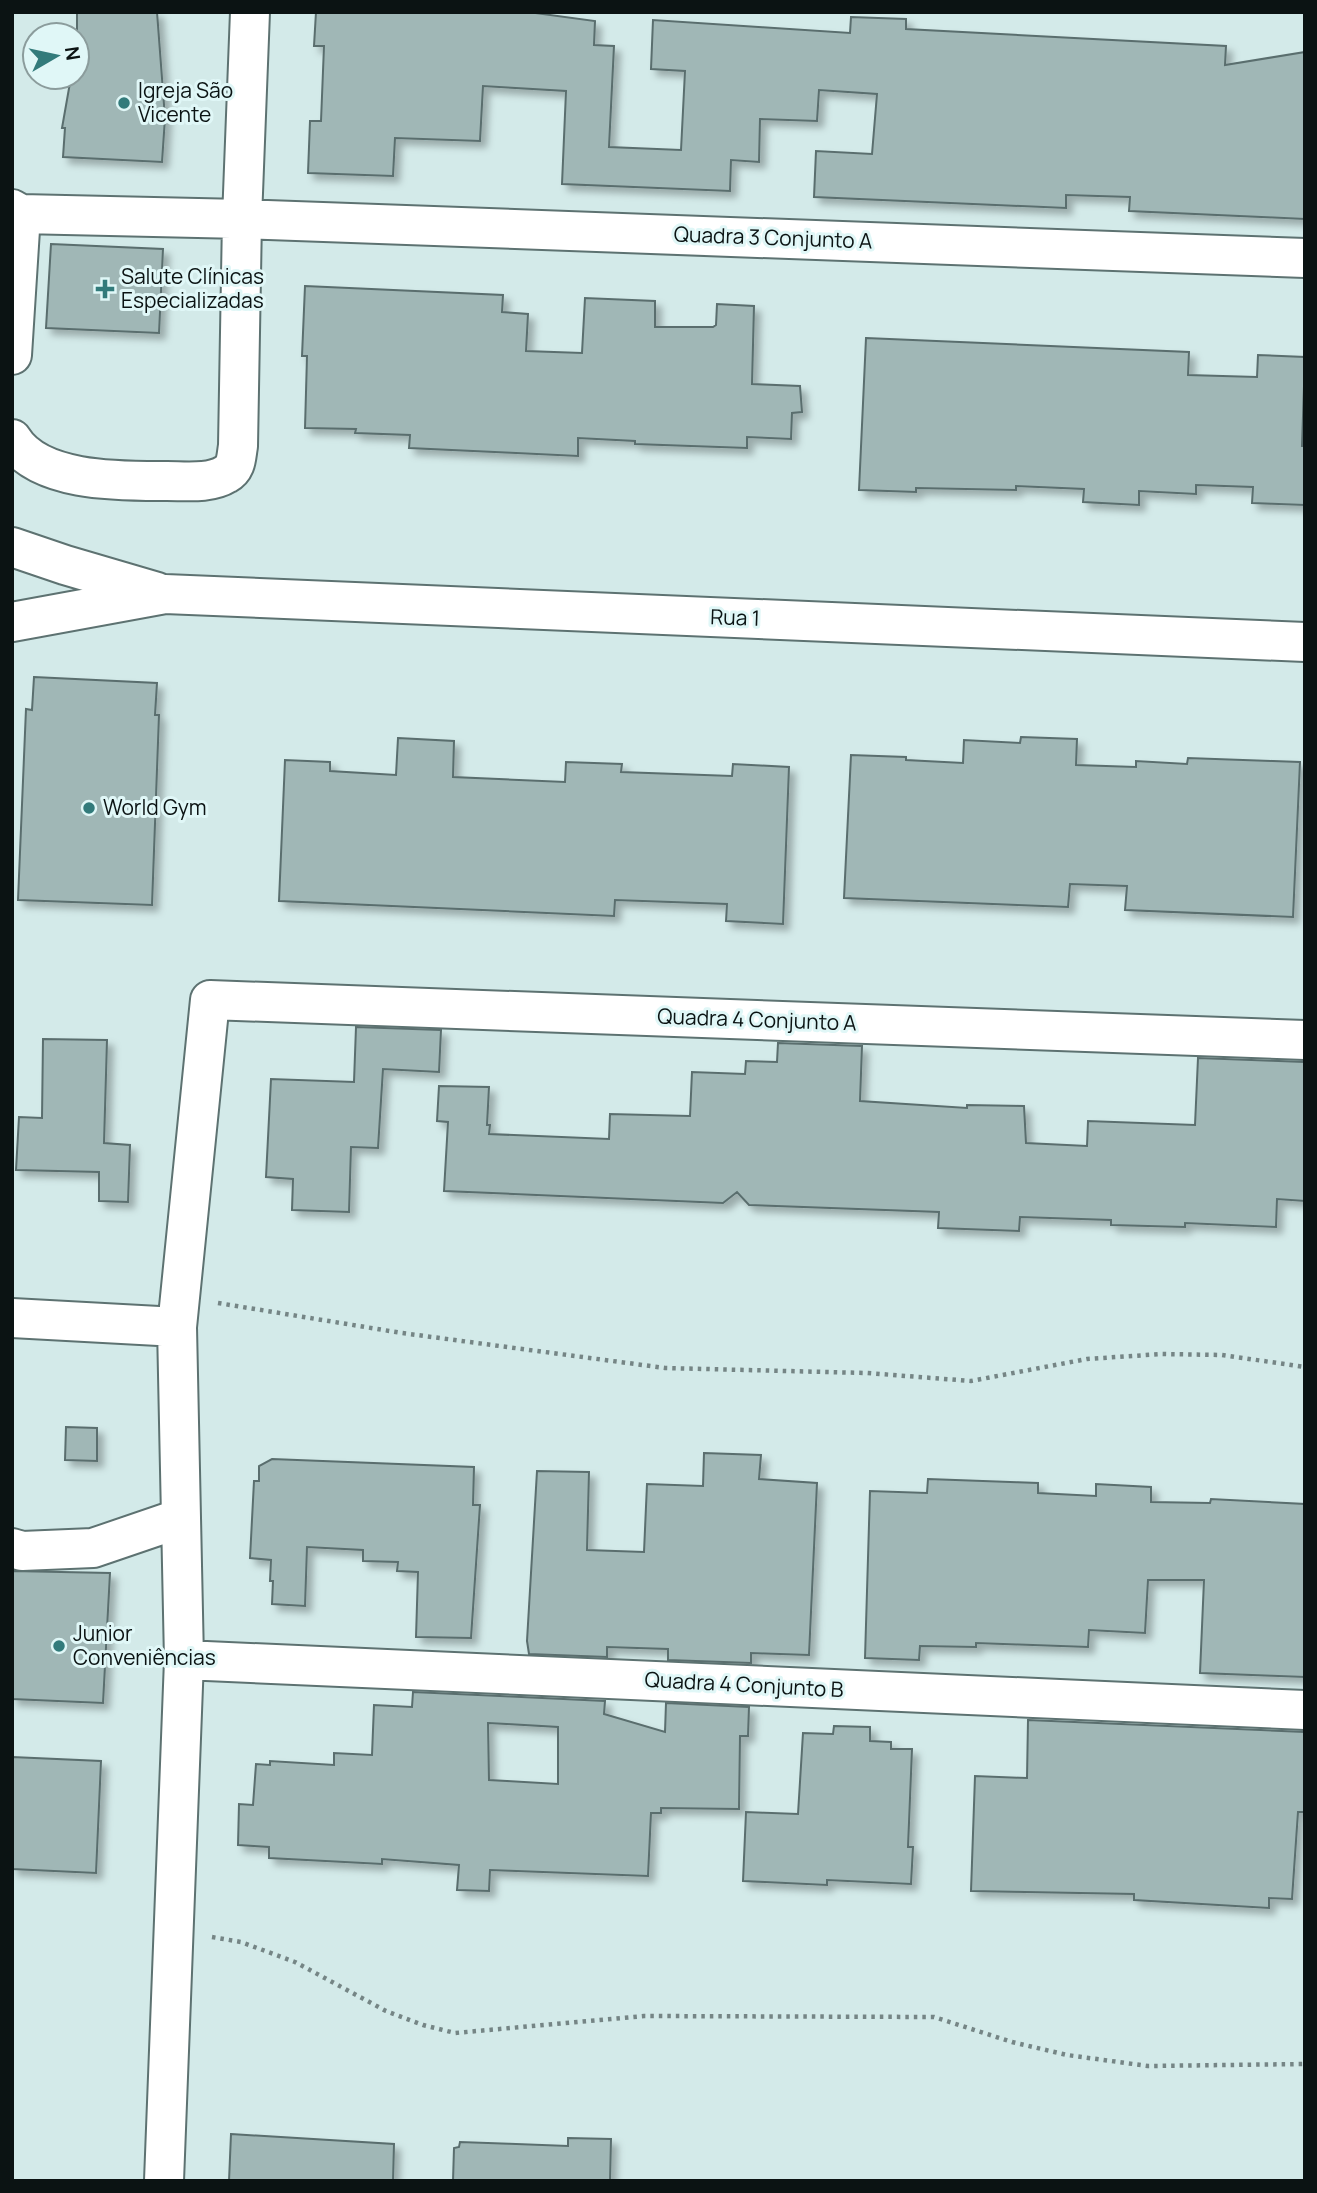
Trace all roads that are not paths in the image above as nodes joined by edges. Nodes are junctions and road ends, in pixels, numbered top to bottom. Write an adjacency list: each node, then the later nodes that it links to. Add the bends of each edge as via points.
1 (250, 12): 3 (street)
2 (17, 212): 3 (street, Quadra 3 Conjunto A); 5 (street)
3 (242, 219): 4 (street, Quadra 3 Conjunto A); 6 (street, via 235,466 225,475 203,481 93,480 40,464)
4 (1305, 258)
5 (12, 355)
6 (12, 439)
7 (12, 547): 8 (street)
8 (165, 594): 9 (street); 10 (street, Rua 1)
9 (12, 622)
10 (1305, 642)
11 (1305, 1040): 12 (street, Quadra 4 Conjunto A, via 209,1000)
12 (178, 1313): 13 (street); 14 (street)
13 (12, 1318)
14 (181, 1518): 15 (street, via 93,1548); 16 (street)
15 (12, 1548)
16 (184, 1660): 17 (street, Quadra 4 Conjunto B); 18 (street)
17 (1305, 1710)
18 (164, 2181)

